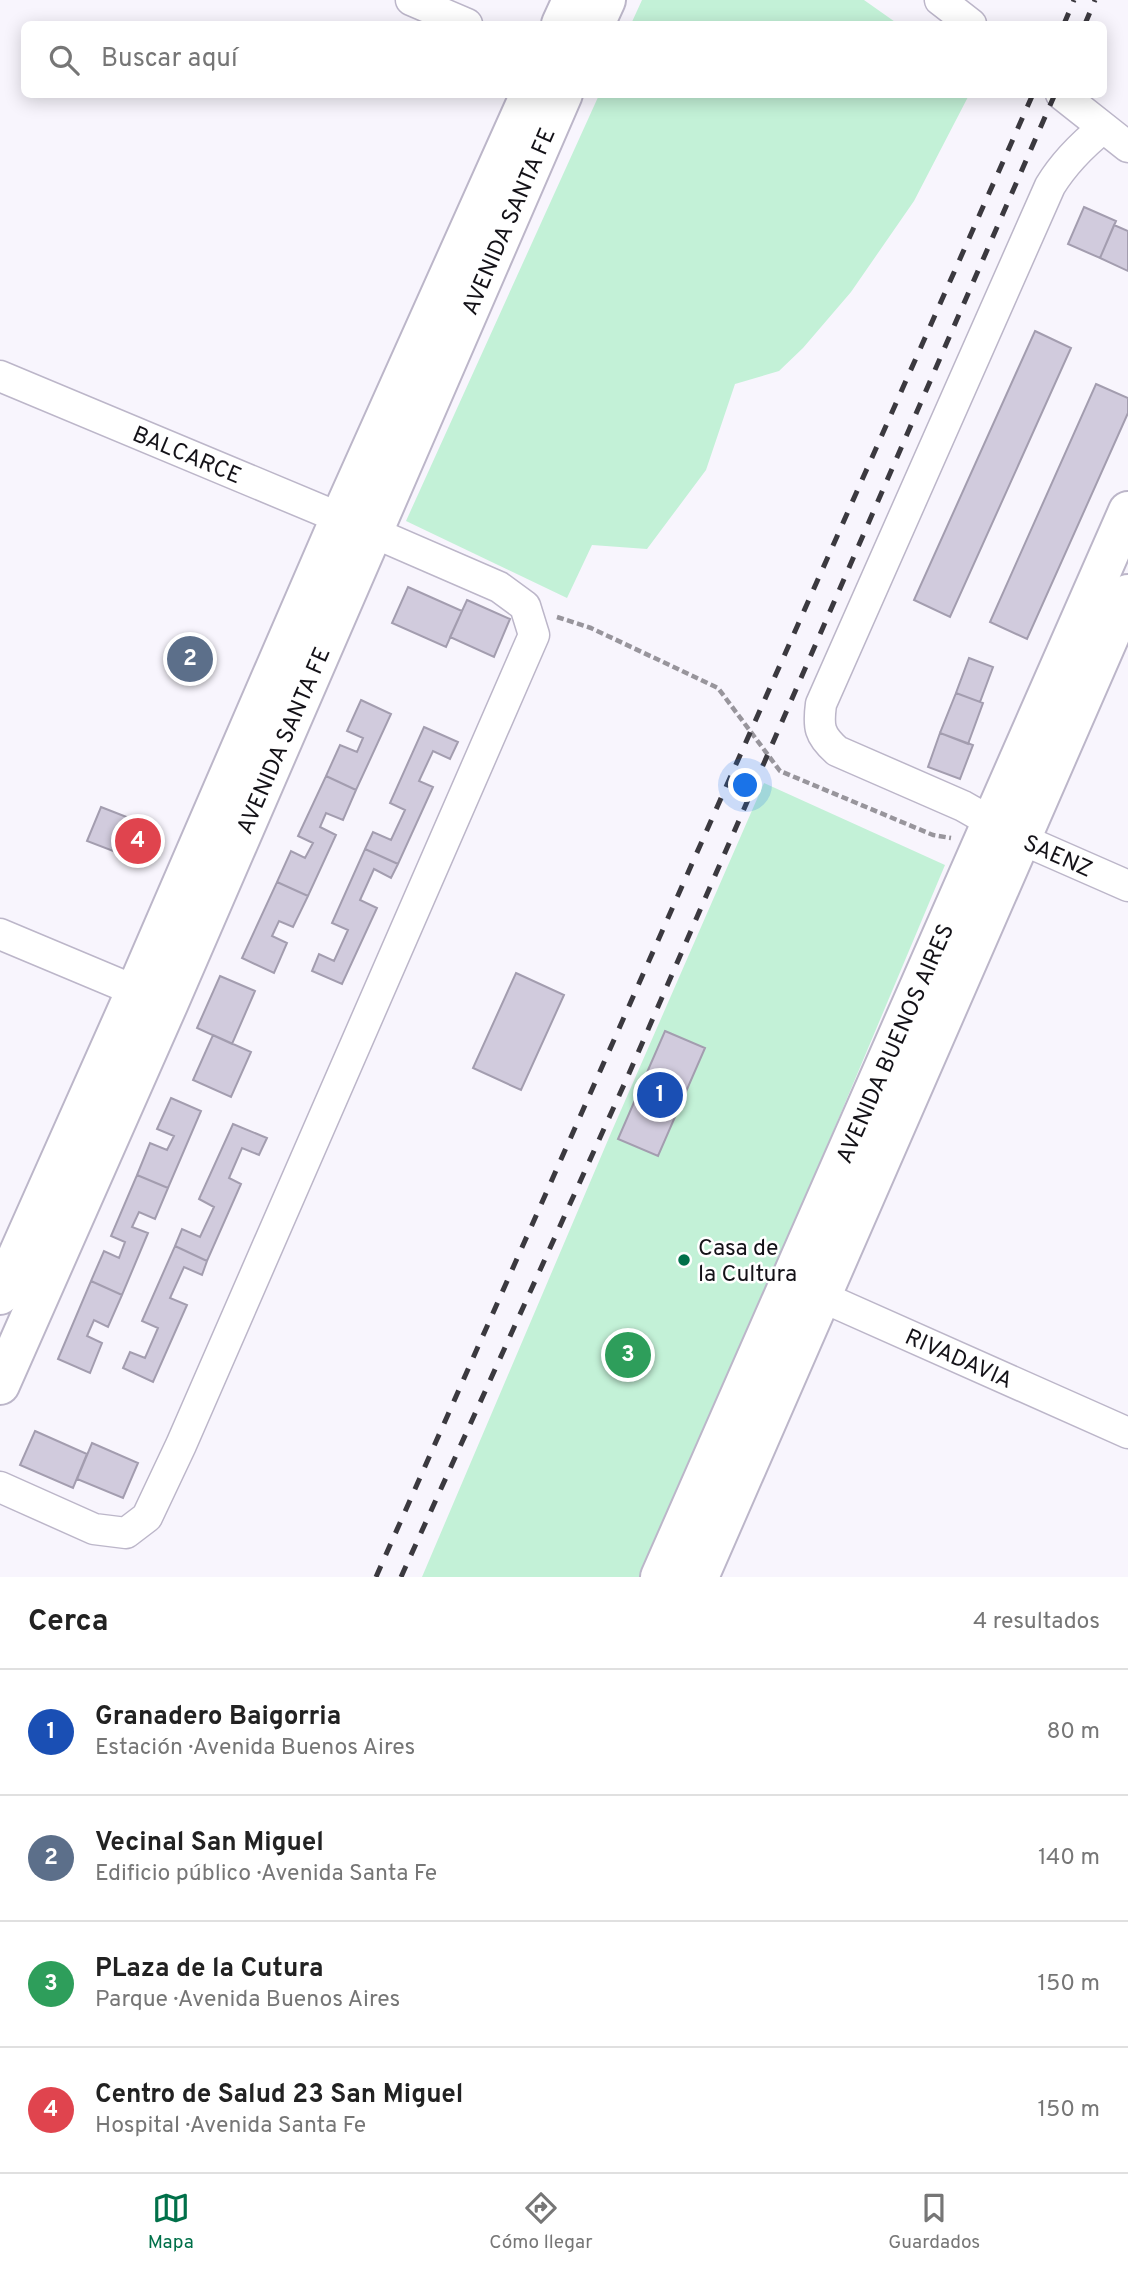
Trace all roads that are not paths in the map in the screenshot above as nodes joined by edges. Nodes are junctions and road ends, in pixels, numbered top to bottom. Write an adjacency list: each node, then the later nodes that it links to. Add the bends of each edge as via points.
1 (411, 0): 4 (street)
2 (572, 0): 5 (main road)
3 (606, 0): 6 (main road)
4 (460, 21)
5 (562, 21)
6 (596, 21)
7 (528, 98): 14 (main road, AVENIDA SANTA FE)
8 (562, 98): 14 (main road, AVENIDA SANTA FE)
9 (1066, 98): 10 (street)
10 (1103, 128): 11 (street); 16 (street, SAENZ, via 1060,169 1050,186 821,704 818,725 837,751 963,806)
11 (1128, 147)
12 (0, 376): 14 (street, BALCARCE)
13 (1128, 511): 16 (main road, AVENIDA BUENOS AIRES)
14 (357, 525): 19 (main road, AVENIDA SANTA FE); 24 (street, BALCARCE, via 499,587 525,606 534,635 147,1517 126,1533 94,1529)
15 (1128, 594): 16 (main road, AVENIDA BUENOS AIRES)
16 (998, 835): 17 (street, SAENZ); 20 (main road, AVENIDA BUENOS AIRES)
17 (1128, 886)
18 (0, 933): 19 (street)
19 (152, 998): 21 (main road, AVENIDA SANTA FE); 22 (main road, AVENIDA SANTA FE)
20 (805, 1290): 23 (street, RIVADAVIA); 25 (main road, AVENIDA BUENOS AIRES); 26 (main road, AVENIDA BUENOS AIRES)
21 (0, 1295)
22 (0, 1385)
23 (1128, 1433)
24 (0, 1487)
25 (660, 1577)
26 (699, 1577)

